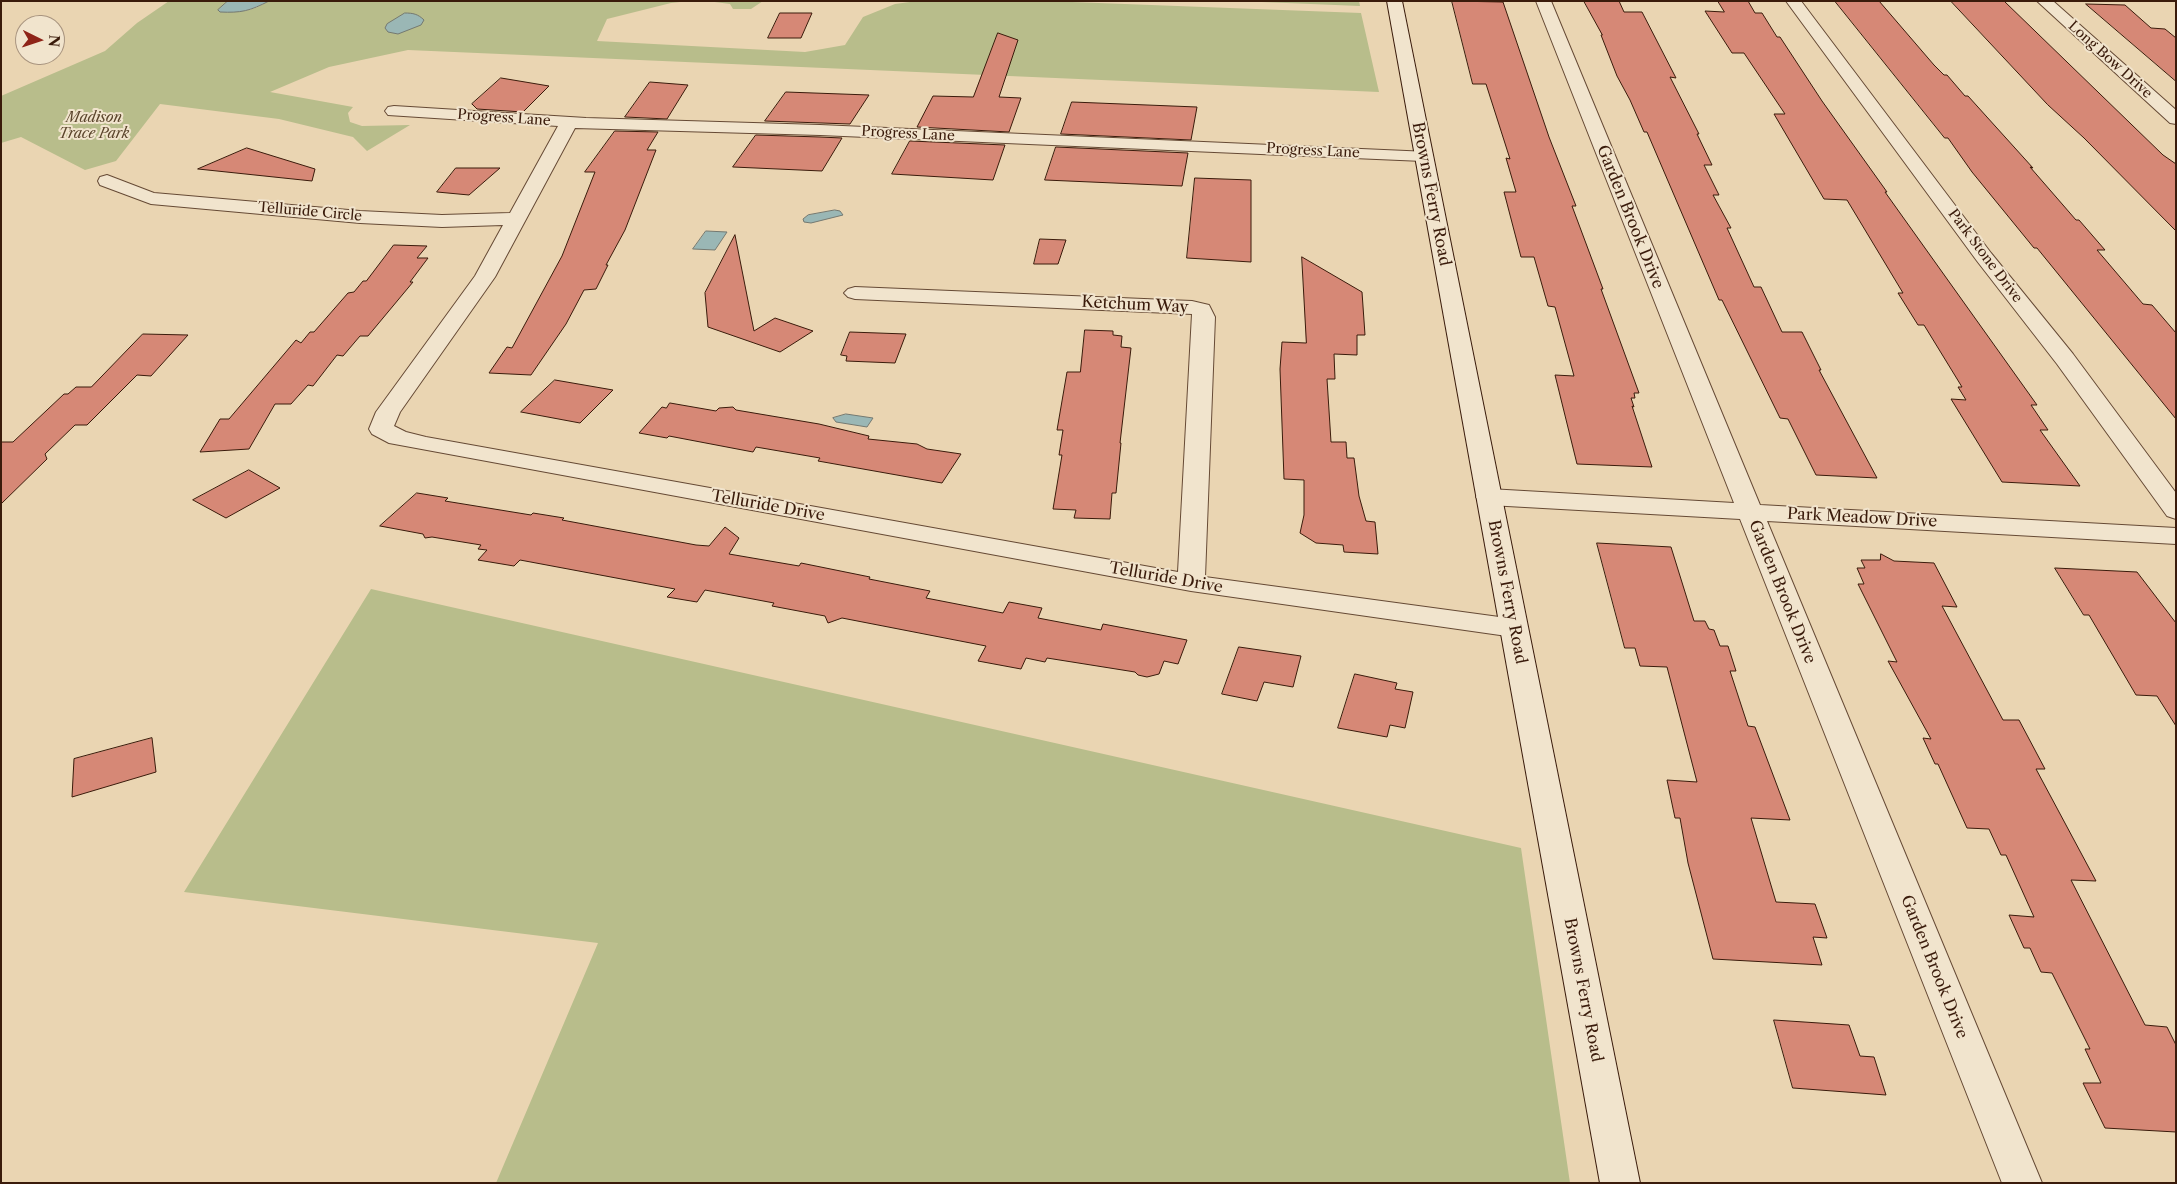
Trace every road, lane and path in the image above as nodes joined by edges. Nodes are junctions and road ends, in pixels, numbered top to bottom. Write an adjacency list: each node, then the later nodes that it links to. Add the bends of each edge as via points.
1 (1394, 1): 8 (street, Browns Ferry Road)
2 (1543, 1): 14 (street, Garden Brook Drive)
3 (1793, 1): 13 (street, Park Stone Drive, via 1984,257 2065,359)
4 (2044, 1): 6 (street, Long Bow Drive)
5 (394, 111): 7 (street, Progress Lane)
6 (2173, 114)
7 (569, 122): 8 (street, Progress Lane); 10 (street, Telluride Drive)
8 (1423, 156): 12 (street, Browns Ferry Road)
9 (107, 181): 10 (street, Telluride Circle, via 151,198 290,211 442,221)
10 (517, 219): 16 (street, Telluride Drive, via 485,277 388,412 381,429 398,438 436,446)
11 (855, 293): 16 (street, Ketchum Way, via 1192,307 1201,310 1204,317)
12 (1488, 496): 14 (street, Park Meadow Drive); 17 (street, Browns Ferry Road)
13 (2176, 511)
14 (1749, 512): 15 (street, Park Meadow Drive); 19 (street, Garden Brook Drive)
15 (2176, 536)
16 (1191, 583): 17 (street, Telluride Drive)
17 (1514, 628): 18 (street, Browns Ferry Road)
18 (1620, 1183)
19 (2022, 1183)

